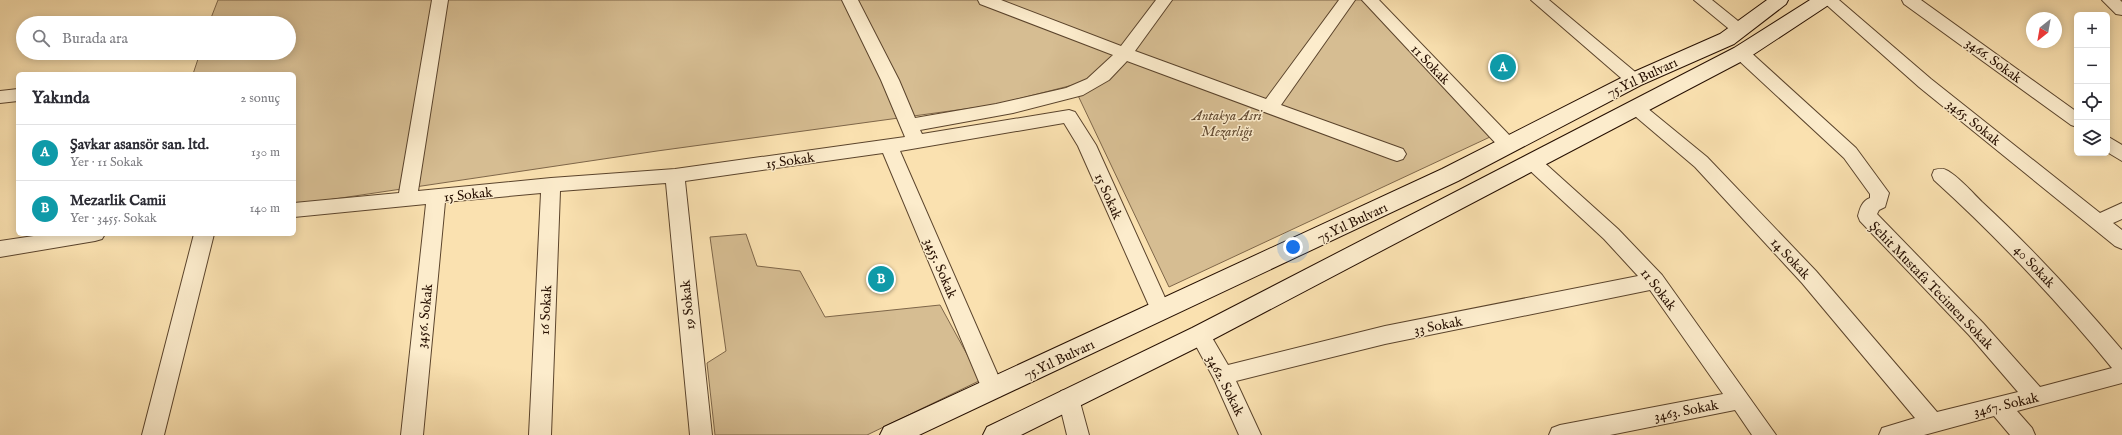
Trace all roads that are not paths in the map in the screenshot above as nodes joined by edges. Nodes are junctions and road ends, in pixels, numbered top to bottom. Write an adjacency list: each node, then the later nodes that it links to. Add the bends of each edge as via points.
1 (440, 0): 36 (street)
2 (850, 0): 24 (street)
3 (988, 0): 16 (street)
4 (1164, 0): 16 (street)
5 (1347, 0): 22 (street)
6 (1370, 0): 26 (street, 11 Sokak)
7 (1539, 0): 18 (street)
8 (1702, 0): 15 (street)
9 (1779, 0): 15 (main road, 75.Yıl Bulvarı)
10 (1823, 0): 17 (main road, 75.Yıl Bulvarı)
11 (1829, 0): 39 (street, 3465. Sokak, via 1925,83)
12 (1910, 0): 23 (street, 3466. Sokak)
13 (2110, 0): 14 (street)
14 (2122, 10)
15 (1740, 29): 18 (main road, 75.Yıl Bulvarı, via 1727,39)
16 (1123, 53): 22 (street); 24 (street, via 1103,76 1075,92 1020,106)
17 (1741, 53): 21 (main road, 75.Yıl Bulvarı); 51 (street, Şehit Mustafa Tecimen Sokak, via 1850,153 1880,192 1878,202 1871,205 1867,216 1976,329)
18 (1634, 80): 26 (main road, 75.Yıl Bulvarı)
19 (16, 95): 20 (street)
20 (0, 97)
21 (1635, 107): 31 (main road, 75.Yıl Bulvarı); 55 (street, 14 Sokak, via 1701,162 1810,277)
22 (1269, 108): 29 (street)
23 (2076, 120)
24 (910, 125): 25 (street)
25 (916, 142): 28 (street, 15 Sokak); 45 (street, 15 Sokak, via 1069,116 1087,145)
26 (1508, 145): 45 (main road, 75.Yıl Bulvarı, via 1374,212)
27 (2110, 145): 30 (street)
28 (889, 146): 33 (street, 15 Sokak); 50 (street, 3455. Sokak)
29 (1397, 154)
30 (2122, 154)
31 (1532, 162): 44 (street, 11 Sokak, via 1611,234); 46 (main road, 75.Yıl Bulvarı)
32 (1941, 175): 47 (street, 40 Sokak, via 2015,245 2082,317)
33 (675, 176): 34 (street, 15 Sokak); 59 (street, 19 Sokak)
34 (551, 185): 35 (street, 15 Sokak); 58 (street, 16 Sokak)
35 (436, 198): 36 (street, 15 Sokak); 57 (street, 3456. Sokak)
36 (407, 199): 37 (street, 15 Sokak)
37 (296, 210)
38 (2122, 210): 39 (street)
39 (2099, 222): 42 (street, 3465. Sokak)
40 (82, 236): 43 (street)
41 (203, 236): 56 (street)
42 (2122, 241)
43 (0, 249)
44 (1655, 281): 48 (street, 33 Sokak, via 1385,335); 53 (street, 11 Sokak)
45 (1161, 312): 50 (main road, 75.Yıl Bulvarı)
46 (1200, 335): 48 (street, 3462. Sokak); 52 (main road, 75.Yıl Bulvarı)
47 (2122, 365)
48 (1223, 374): 63 (street, 3462. Sokak)
49 (2122, 374): 51 (street, 3467. Sokak)
50 (993, 389): 60 (main road, 75.Yıl Bulvarı)
51 (2036, 397): 54 (street, 3467. Sokak)
52 (1069, 398): 61 (main road, 75.Yıl Bulvarı); 62 (street)
53 (1740, 400): 64 (street, 3463. Sokak); 65 (street, 11 Sokak)
54 (1999, 406): 55 (street, 3467. Sokak); 67 (street)
55 (1933, 423): 66 (street, 3467. Sokak)
56 (153, 435)
57 (412, 435)
58 (540, 435)
59 (701, 435)
60 (893, 435)
61 (996, 435)
62 (1078, 435)
63 (1250, 435)
64 (1560, 435)
65 (1765, 435)
66 (1890, 435)
67 (2024, 435)

